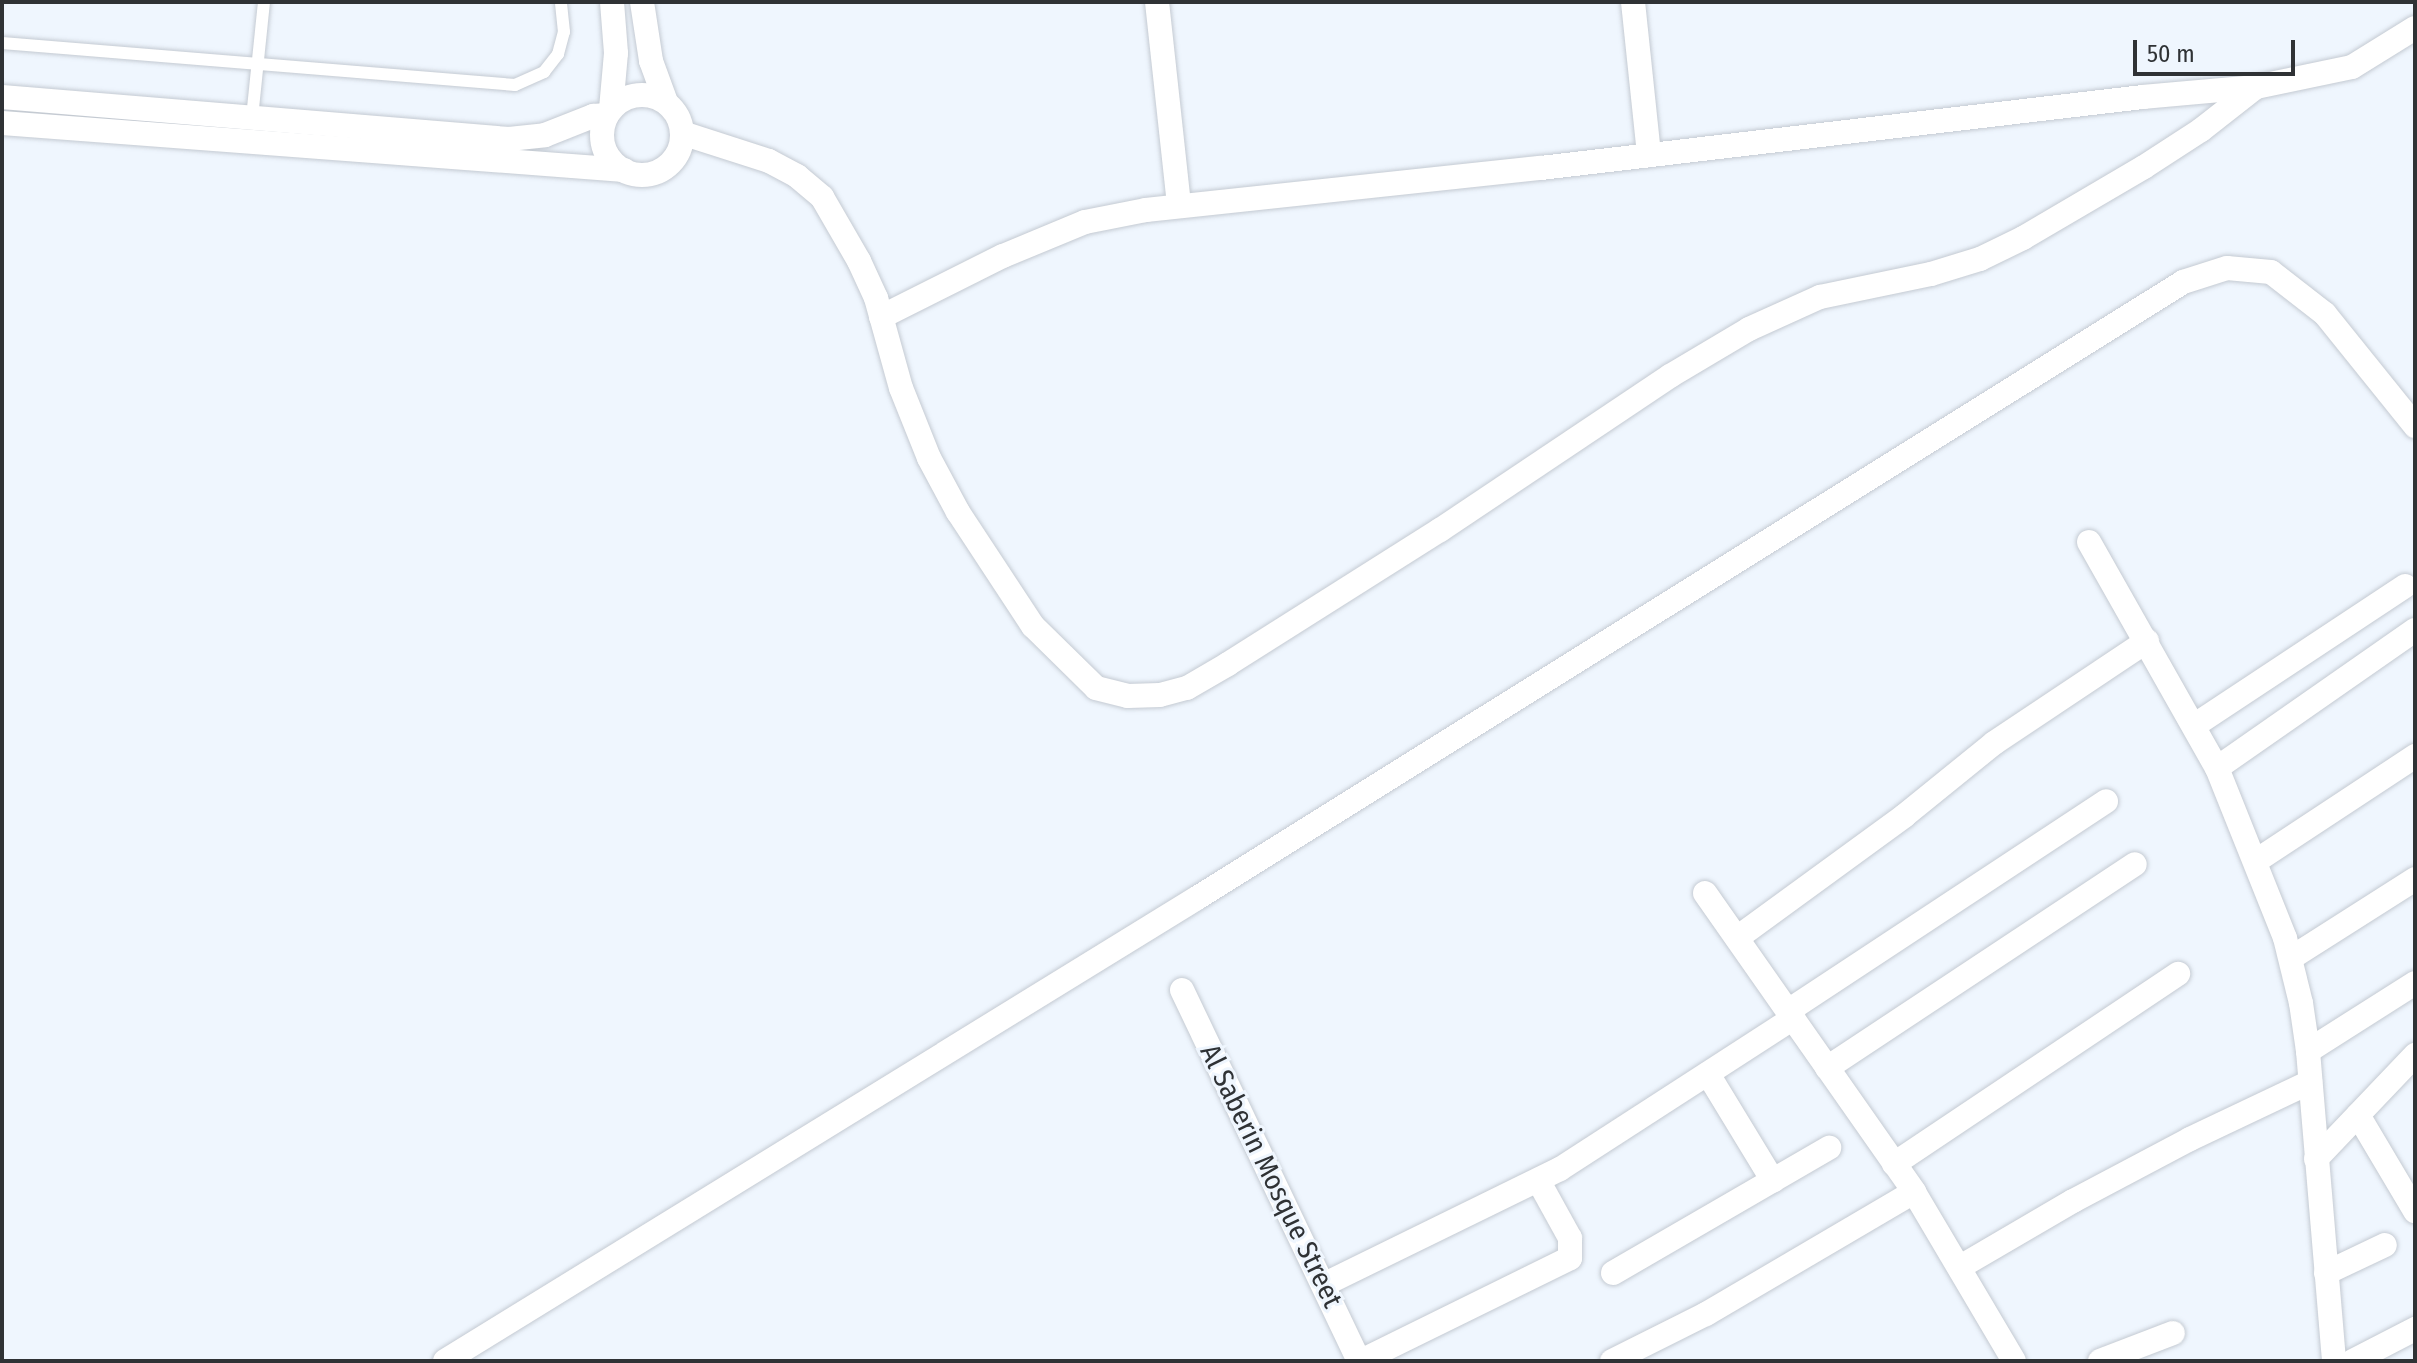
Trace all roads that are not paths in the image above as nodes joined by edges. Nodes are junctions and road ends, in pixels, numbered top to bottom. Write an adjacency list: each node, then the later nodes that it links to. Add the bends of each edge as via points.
1 (264, 2): 9 (lane)
2 (561, 2): 9 (lane, via 564,32 558,54 544,72 515,85)
3 (612, 2): 13 (street, via 616,53)
4 (642, 2): 12 (street, via 651,61)
5 (1157, 2): 19 (street)
6 (1633, 2): 17 (street)
7 (2415, 28): 10 (street, via 2352,67)
8 (2, 43): 9 (lane)
9 (258, 64): 14 (lane)
10 (2256, 87): 17 (street); 20 (street, via 2144,167 1980,259 1820,297 1749,329 1241,655 1187,688 1160,695 1128,696 1096,688 1033,626 929,458)
11 (2, 97): 14 (street)
12 (666, 102): 13 (street, via 631,96); 16 (street)
13 (609, 112): 14 (street, via 545,135 509,139); 18 (street, via 604,146)
14 (252, 118)
15 (2, 124): 18 (street)
16 (682, 133): 18 (street, via 669,165 647,174); 20 (street, via 769,161 822,197 859,261)
17 (1649, 155): 19 (street)
18 (624, 170)
19 (1179, 206): 20 (street, via 1085,222)
20 (881, 317)
21 (2415, 426): 60 (street, via 2325,314 2271,272 2227,268 2183,282 1184,907)
22 (2089, 542): 25 (street)
23 (2405, 586): 26 (street)
24 (2415, 630): 28 (street)
25 (2147, 641): 26 (street); 34 (street, via 1994,743 1885,831)
26 (2195, 725): 28 (street)
27 (2415, 756): 30 (street)
28 (2217, 768): 30 (street)
29 (2106, 801): 39 (street)
30 (2256, 861): 35 (street)
31 (2135, 864): 42 (street)
32 (2415, 879): 35 (street)
33 (1705, 893): 34 (street)
34 (1737, 938): 39 (street)
35 (2291, 958): 40 (street)
36 (2178, 974): 48 (street)
37 (2415, 983): 40 (street)
38 (1182, 990): 57 (street, Al Saberin Mosque Street)
39 (1790, 1014): 42 (street); 43 (street)
40 (2308, 1051): 44 (street)
41 (2415, 1055): 45 (street)
42 (1827, 1068): 48 (street)
43 (1708, 1074): 49 (street); 50 (street)
44 (2310, 1082): 47 (street); 54 (street, via 2190,1139)
45 (2358, 1115): 47 (street); 52 (street)
46 (1829, 1148): 50 (street)
47 (2316, 1159): 56 (street)
48 (1894, 1164): 51 (street)
49 (1538, 1180): 57 (street); 61 (street, via 1570,1238 1570,1258)
50 (1773, 1181): 55 (street)
51 (1914, 1192): 54 (street); 62 (street, via 1706,1314)
52 (2415, 1211)
53 (2385, 1245): 56 (street)
54 (1960, 1267): 63 (street)
55 (1613, 1273)
56 (2326, 1273): 65 (street)
57 (1323, 1285): 61 (street, Al Saberin Mosque Street)
58 (2415, 1329): 66 (street)
59 (2173, 1333): 64 (street)
60 (445, 1361)
61 (1360, 1361)
62 (1612, 1361)
63 (2014, 1361)
64 (2100, 1361)
65 (2334, 1361)
66 (2353, 1361)

